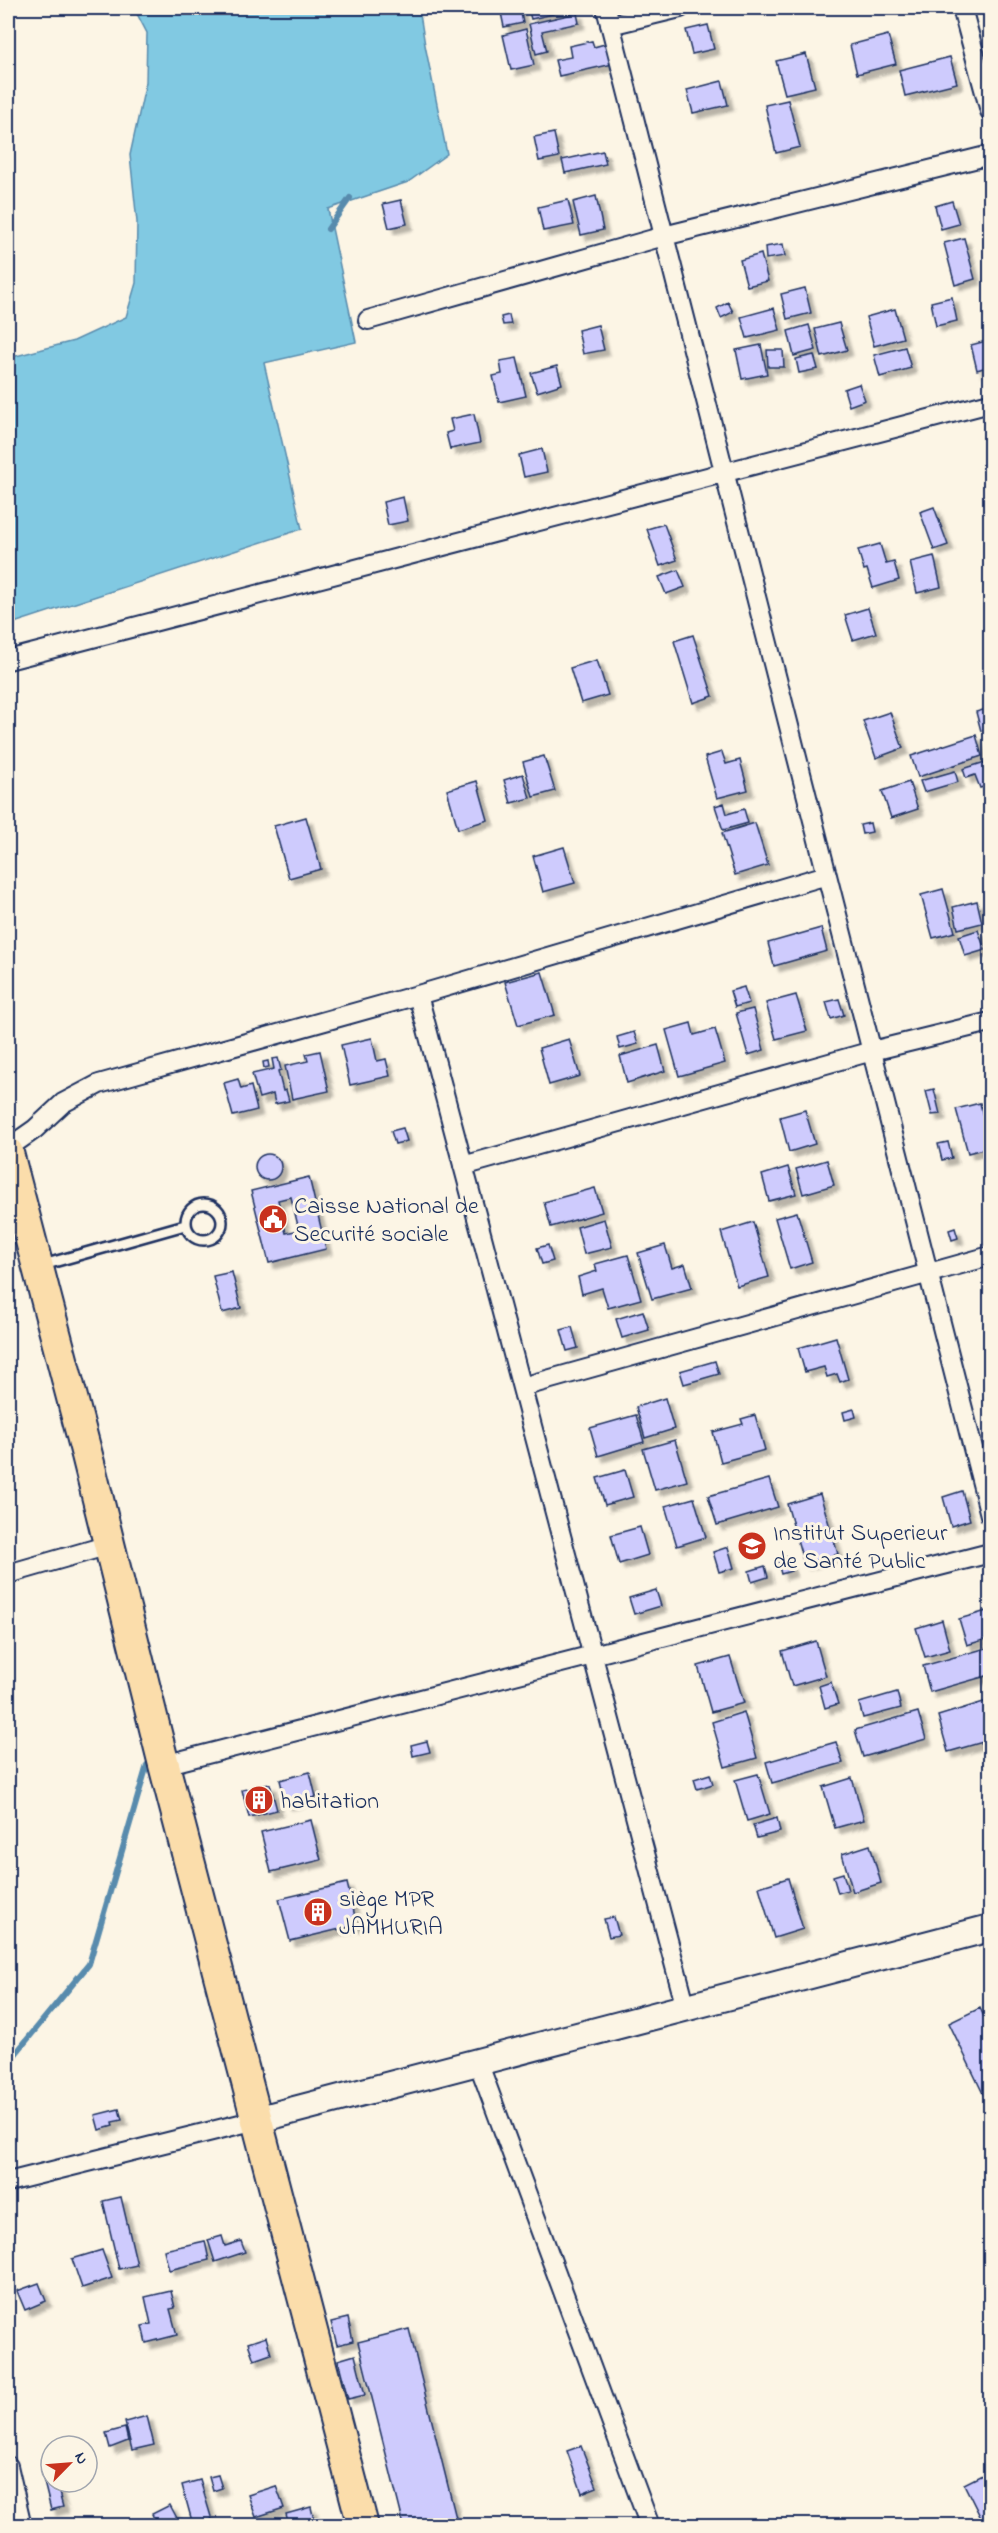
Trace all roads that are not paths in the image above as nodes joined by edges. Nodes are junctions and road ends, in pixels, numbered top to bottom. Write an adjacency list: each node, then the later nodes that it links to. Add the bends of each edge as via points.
1 (681, 8): 3 (street)
2 (962, 8): 4 (street)
3 (608, 16): 6 (street)
4 (990, 111)
5 (990, 155): 6 (street)
6 (664, 236): 7 (street); 9 (street)
7 (368, 320)
8 (990, 403): 9 (street)
9 (725, 474): 10 (street); 11 (street)
10 (8, 660)
11 (827, 875): 12 (street); 14 (street)
12 (418, 995): 15 (street, via 99,1084 63,1103); 17 (street)
13 (990, 1023): 14 (street)
14 (872, 1051): 17 (street); 21 (street)
15 (8, 1148)
16 (8, 1153): 20 (highway)
17 (463, 1167): 22 (street)
18 (185, 1225): 18 (lane, via 199,1240 209,1240 222,1225 214,1206 204,1203 187,1214); 20 (lane)
19 (990, 1256): 21 (street)
20 (38, 1267): 25 (highway)
21 (929, 1273): 22 (street); 23 (street)
22 (522, 1387): 28 (street)
23 (986, 1481): 24 (street)
24 (990, 1515)
25 (109, 1545): 27 (street); 29 (highway)
26 (990, 1552): 28 (street)
27 (8, 1574)
28 (592, 1654): 29 (street); 31 (street)
29 (164, 1764): 33 (highway)
30 (990, 1928): 31 (main road)
31 (686, 2008): 32 (main road)
32 (478, 2062): 33 (main road); 38 (street)
33 (256, 2120): 34 (street); 37 (highway)
34 (8, 2182)
35 (8, 2466): 36 (street)
36 (22, 2526)
37 (363, 2526)
38 (650, 2526)

